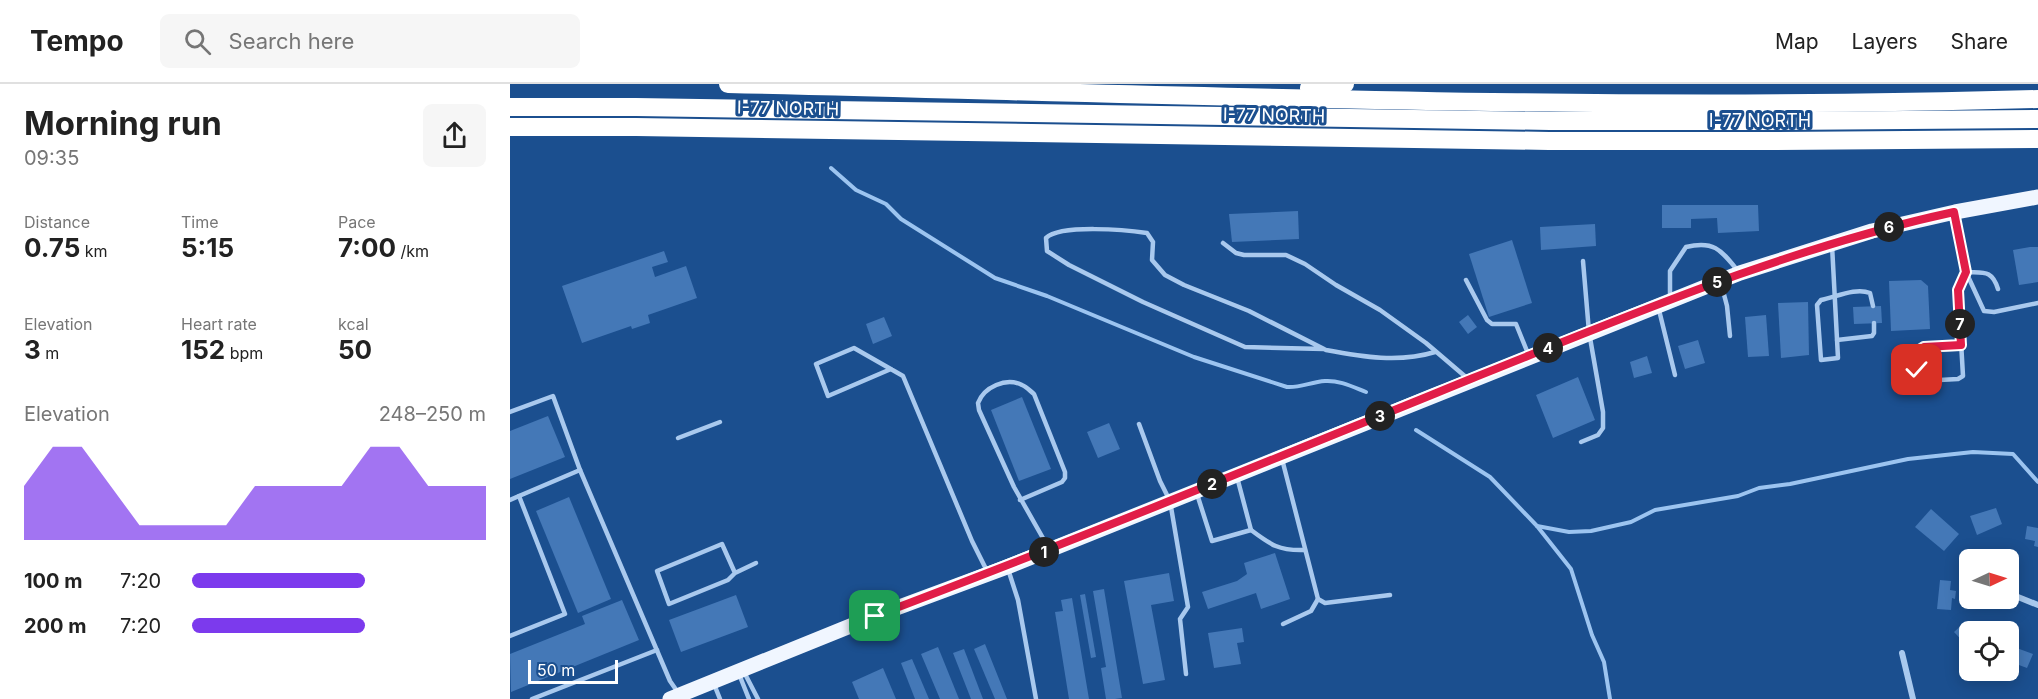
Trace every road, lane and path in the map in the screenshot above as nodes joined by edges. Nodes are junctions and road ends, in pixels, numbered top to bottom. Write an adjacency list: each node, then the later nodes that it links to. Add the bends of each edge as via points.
1 (728, 84): 3 (highway)
2 (1345, 84): 3 (highway)
3 (1232, 96): 4 (highway, via 1649,103)
4 (2038, 99)
5 (510, 107): 7 (highway)
6 (2038, 119): 7 (highway)
7 (1807, 121): 10 (highway)
8 (510, 127): 10 (highway, I-77 NORTH, via 1560,141)
9 (2038, 139): 10 (highway, I-77 NORTH)
10 (1954, 140)
11 (2038, 197): 12 (main road)
12 (1954, 212): 14 (main road); 16 (lane)
13 (1223, 243): 31 (lane, via 1236,253 1286,255 1305,264 1380,310)
14 (1832, 243): 17 (main road); 21 (lane)
15 (1583, 261): 26 (lane)
16 (1966, 272): 20 (lane, via 1990,274); 23 (lane, via 1984,311); 29 (lane, via 1958,290)
17 (1740, 273): 19 (main road); 22 (lane, via 1716,248 1703,243 1686,247 1670,271)
18 (1466, 280): 32 (lane, via 1487,320 1492,324 1516,324)
19 (1721, 280): 22 (main road); 27 (lane)
20 (1998, 289)
21 (1834, 297): 24 (lane, via 1863,290 1870,293); 28 (lane); 28 (lane, via 1817,305 1821,360 1838,358)
22 (1664, 302): 26 (main road); 34 (lane)
23 (2038, 303)
24 (1873, 306)
25 (1874, 323): 28 (lane, via 1872,336)
26 (1589, 332): 32 (main road); 40 (lane, via 1603,428 1598,435)
27 (1730, 336)
28 (1837, 340)
29 (1961, 345): 29 (lane, via 1963,376 1958,380 1918,378 1918,351 1924,347)
30 (1324, 349): 30 (lane, via 1165,275 1152,260 1152,242 1147,233 1122,229 1052,233 1047,238 1047,251 1069,265 1245,347); 31 (lane, via 1394,359)
31 (1435, 352): 35 (lane)
32 (1529, 356): 35 (main road)
33 (891, 369): 33 (lane, via 854,348 816,364 828,396); 55 (lane, via 903,376)
34 (1675, 375)
35 (1469, 380): 41 (main road)
36 (510, 412): 42 (lane, via 553,396)
37 (720, 422): 39 (lane)
38 (1139, 424): 48 (lane)
39 (678, 438)
40 (1581, 442)
41 (1281, 456): 43 (main road); 51 (lane)
42 (580, 470): 45 (lane); 62 (lane)
43 (1236, 474): 44 (main road); 49 (lane)
44 (1195, 491): 48 (main road); 49 (lane, via 1212,541)
45 (519, 496): 46 (lane); 61 (lane, via 565,614)
46 (510, 500)
47 (1020, 500): 47 (lane, via 978,403 986,390 1013,382 1034,394 1065,472 1062,482); 50 (lane)
48 (1170, 501): 50 (main road); 65 (lane, via 1188,607 1180,619)
49 (1251, 530): 51 (lane, via 1271,545)
50 (1050, 550): 53 (main road)
51 (1305, 550): 58 (lane)
52 (756, 563): 54 (lane)
53 (1007, 567): 55 (main road); 72 (lane, via 1018,600)
54 (735, 573): 54 (lane, via 722,544 657,571 669,603 728,580)
55 (988, 574): 64 (main road)
56 (1390, 595): 58 (lane, via 1325,603)
57 (2019, 597): 59 (street)
58 (1318, 599): 60 (lane, via 1311,611)
59 (2038, 605)
60 (1283, 624)
61 (510, 636)
62 (657, 650): 67 (lane); 68 (lane)
63 (1902, 653): 73 (street)
64 (740, 670): 66 (main road); 70 (lane); 71 (lane)
65 (1186, 674)
66 (713, 681): 67 (main road); 69 (lane)
67 (677, 698)
68 (532, 699)
69 (720, 699)
70 (749, 699)
71 (758, 699)
72 (1036, 699)
73 (1913, 699)

